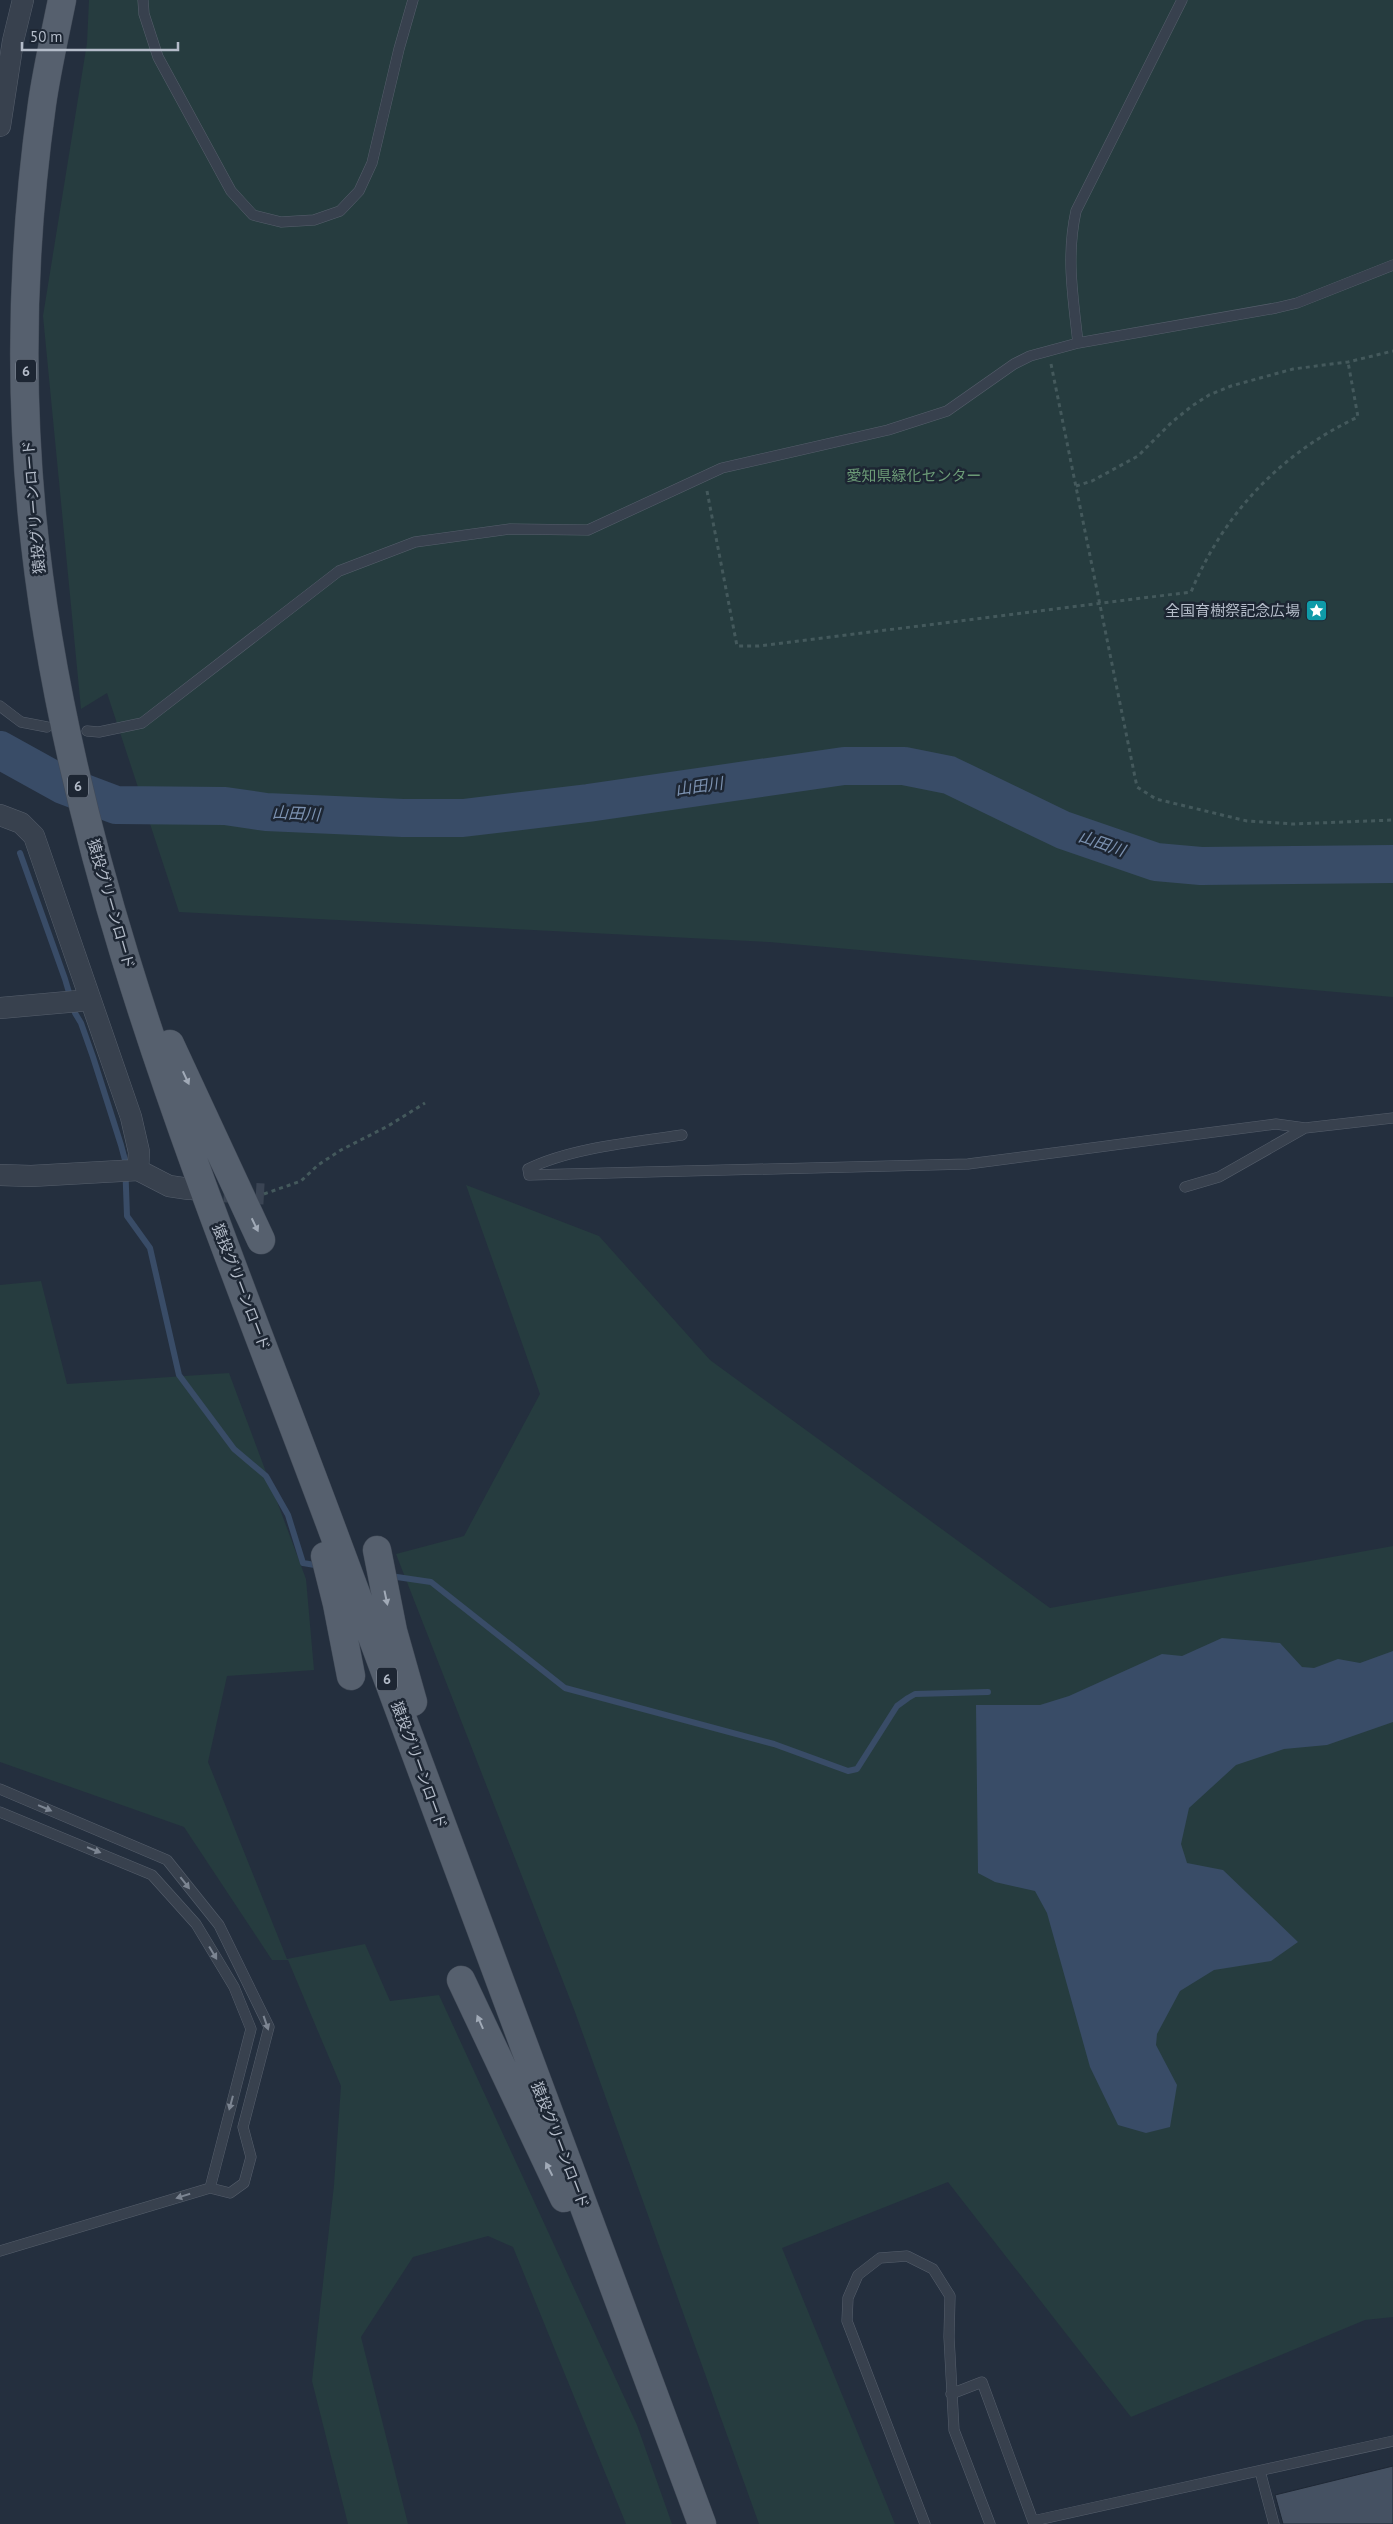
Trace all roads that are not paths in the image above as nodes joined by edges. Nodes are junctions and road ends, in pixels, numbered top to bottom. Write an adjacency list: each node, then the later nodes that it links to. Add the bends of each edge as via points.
1 (23, 0): 6 (street, via 13,40)
2 (62, 0): 10 (main road, 猿投グリーンロード / 6, via 42,105 27,254 26,421 32,517)
3 (143, 0): 4 (lane, via 144,14 158,57 231,191 253,215 281,222 314,220 340,211 359,192 372,163)
4 (413, 0)
5 (1182, 0): 8 (lane, via 1076,211 1070,238 1070,268)
6 (0, 126)
7 (1393, 265): 8 (lane, via 1297,303)
8 (1078, 343): 10 (lane, via 1014,364 947,411 920,421 722,468 588,530 510,529 414,542 339,571 142,723 99,732)
9 (0, 706): 10 (lane, via 21,722)
10 (67, 733): 12 (main road, 猿投グリーンロード / 6, via 89,830)
11 (0, 815): 13 (street, via 21,823 34,836)
12 (115, 922): 22 (main road, one-way to 22); 23 (main road, 猿投グリーンロード / 6, via 148,1028)
13 (90, 1000): 14 (street); 18 (street, via 130,1116 140,1152)
14 (0, 1008)
15 (1393, 1118): 16 (lane)
16 (1305, 1128): 17 (lane, via 1276,1124 968,1164 529,1175 528,1169 547,1160); 20 (lane, via 1219,1177)
17 (682, 1135)
18 (138, 1170): 19 (street, via 31,1176); 21 (street, via 169,1186)
19 (0, 1174)
20 (1185, 1187)
21 (189, 1190)
22 (262, 1240)
23 (225, 1246): 25 (main road, via 237,1297 322,1543); 29 (main road, 猿投グリーンロード / 6)
24 (377, 1550): 29 (main road, one-way to 29, via 393,1630 421,1728 528,2037)
25 (351, 1676)
26 (0, 1789): 30 (lane, one-way to 30, via 167,1860 219,1925 269,2027 243,2127 251,2157 244,2183 230,2194)
27 (0, 1812): 30 (lane, one-way to 30, via 152,1875 196,1924 234,1987 251,2029)
28 (461, 1980): 32 (main road, one-way to 28, via 543,2156)
29 (539, 2089): 32 (main road, 猿投グリーンロード / 6)
30 (210, 2188): 31 (lane, one-way to 31)
31 (0, 2250)
32 (627, 2322): 36 (main road, 猿投グリーンロード / 6)
33 (951, 2394): 35 (lane, via 982,2382 1033,2521); 37 (lane, via 950,2296 933,2269 907,2256 880,2258 858,2275 848,2298 847,2321); 38 (lane, via 954,2430)
34 (1393, 2441): 35 (lane)
35 (1260, 2471): 39 (lane)
36 (702, 2524)
37 (924, 2524)
38 (990, 2524)
39 (1274, 2524)

